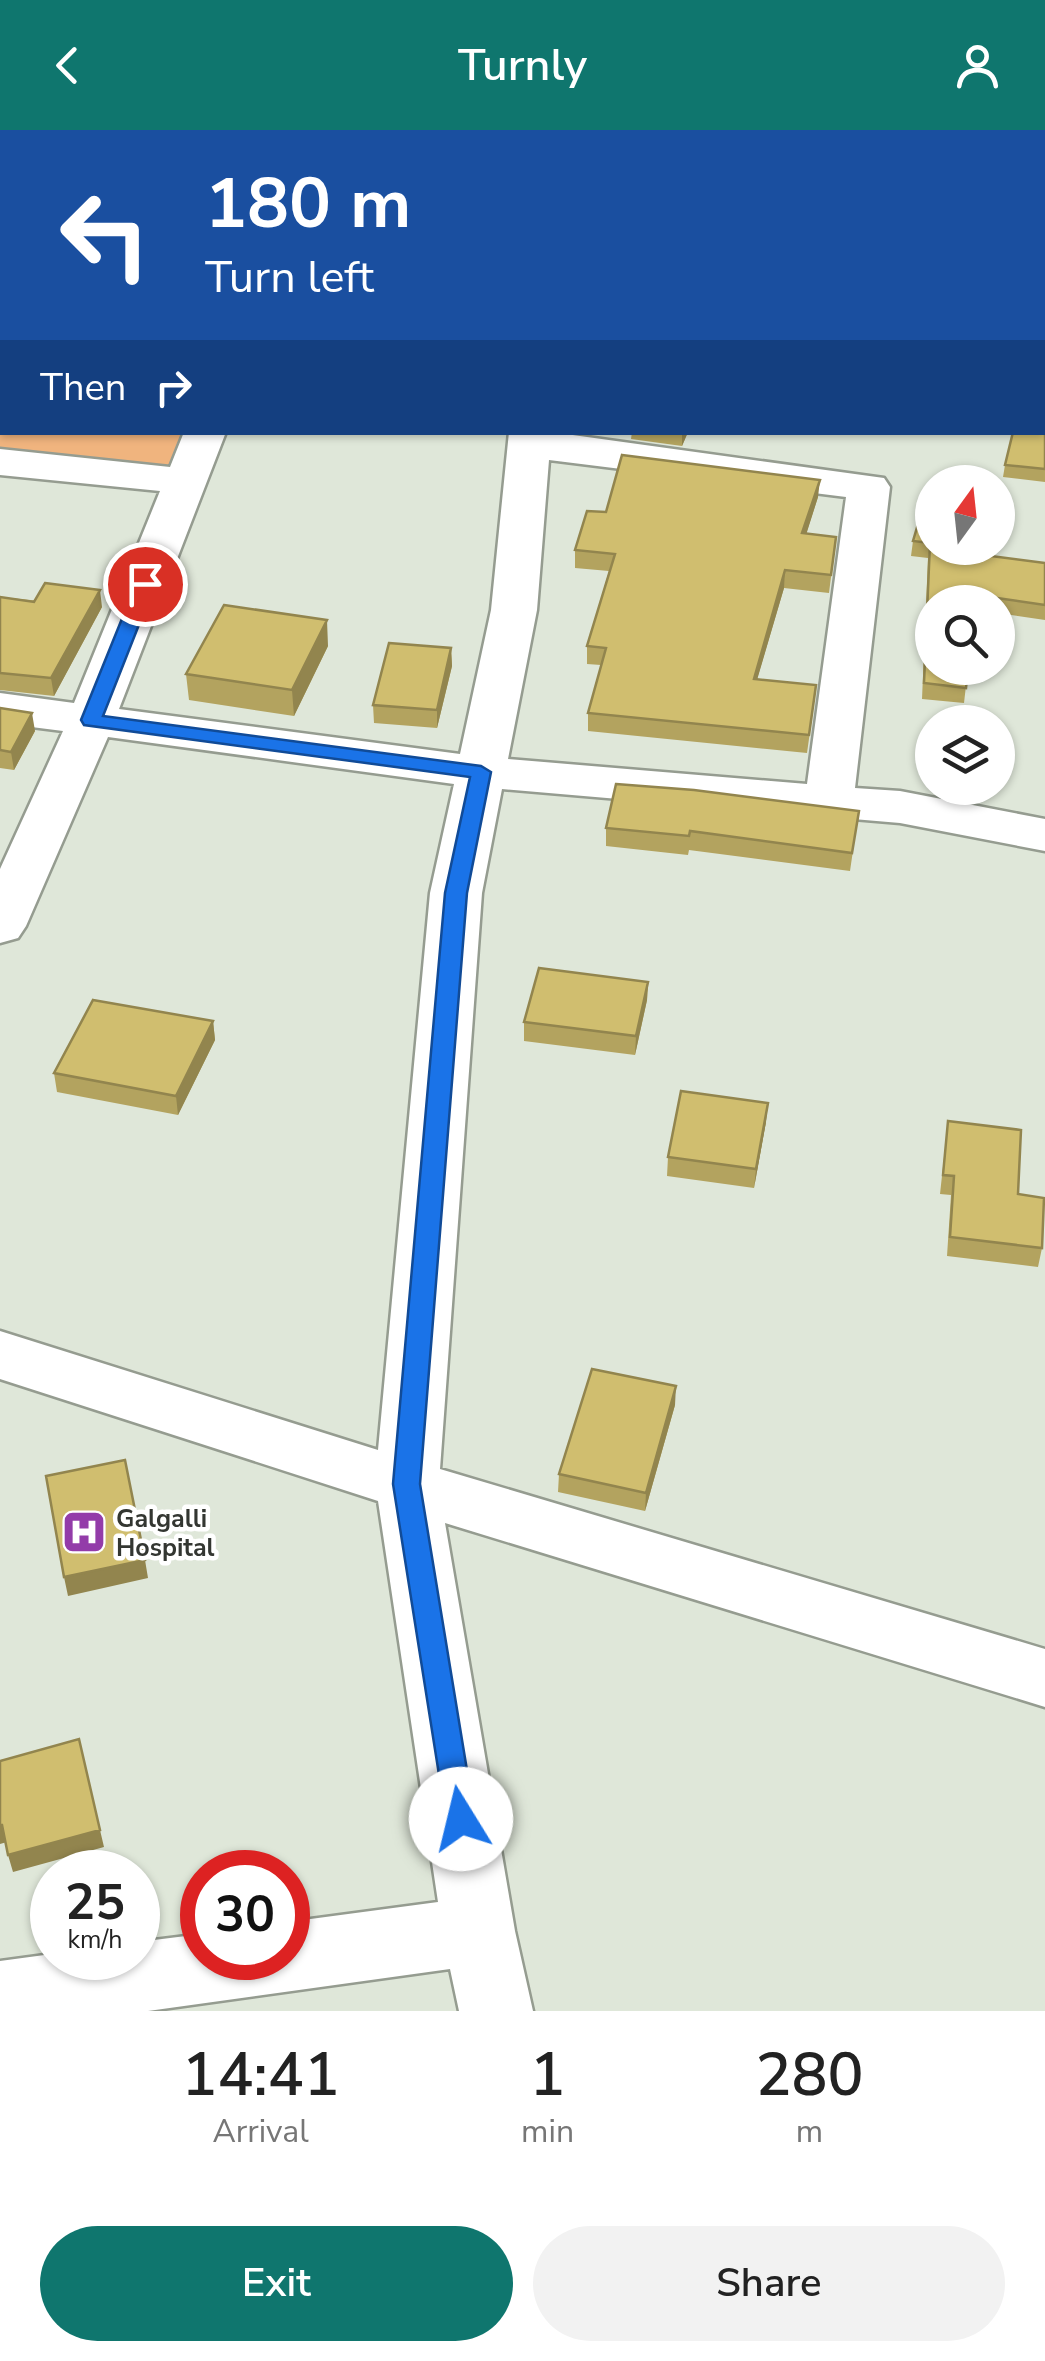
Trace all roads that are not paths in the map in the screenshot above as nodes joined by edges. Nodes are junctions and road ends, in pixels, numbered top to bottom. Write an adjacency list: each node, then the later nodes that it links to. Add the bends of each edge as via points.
1 (203, 435): 4 (street)
2 (530, 439): 7 (street, via 514,610); 8 (street, via 869,487)
3 (0, 462): 4 (street)
4 (186, 481): 6 (street)
5 (0, 708): 6 (street)
6 (91, 720): 7 (street); 10 (street)
7 (481, 772): 8 (street); 12 (street, via 456,893)
8 (829, 801): 9 (street, via 900,807)
9 (1045, 835)
10 (0, 926)
11 (0, 1355): 12 (street)
12 (406, 1484): 13 (street); 14 (street)
13 (1045, 1678)
14 (479, 1930): 15 (street); 18 (street)
15 (310, 1953)
16 (180, 1971): 17 (street)
17 (0, 1996)
18 (496, 2011)

